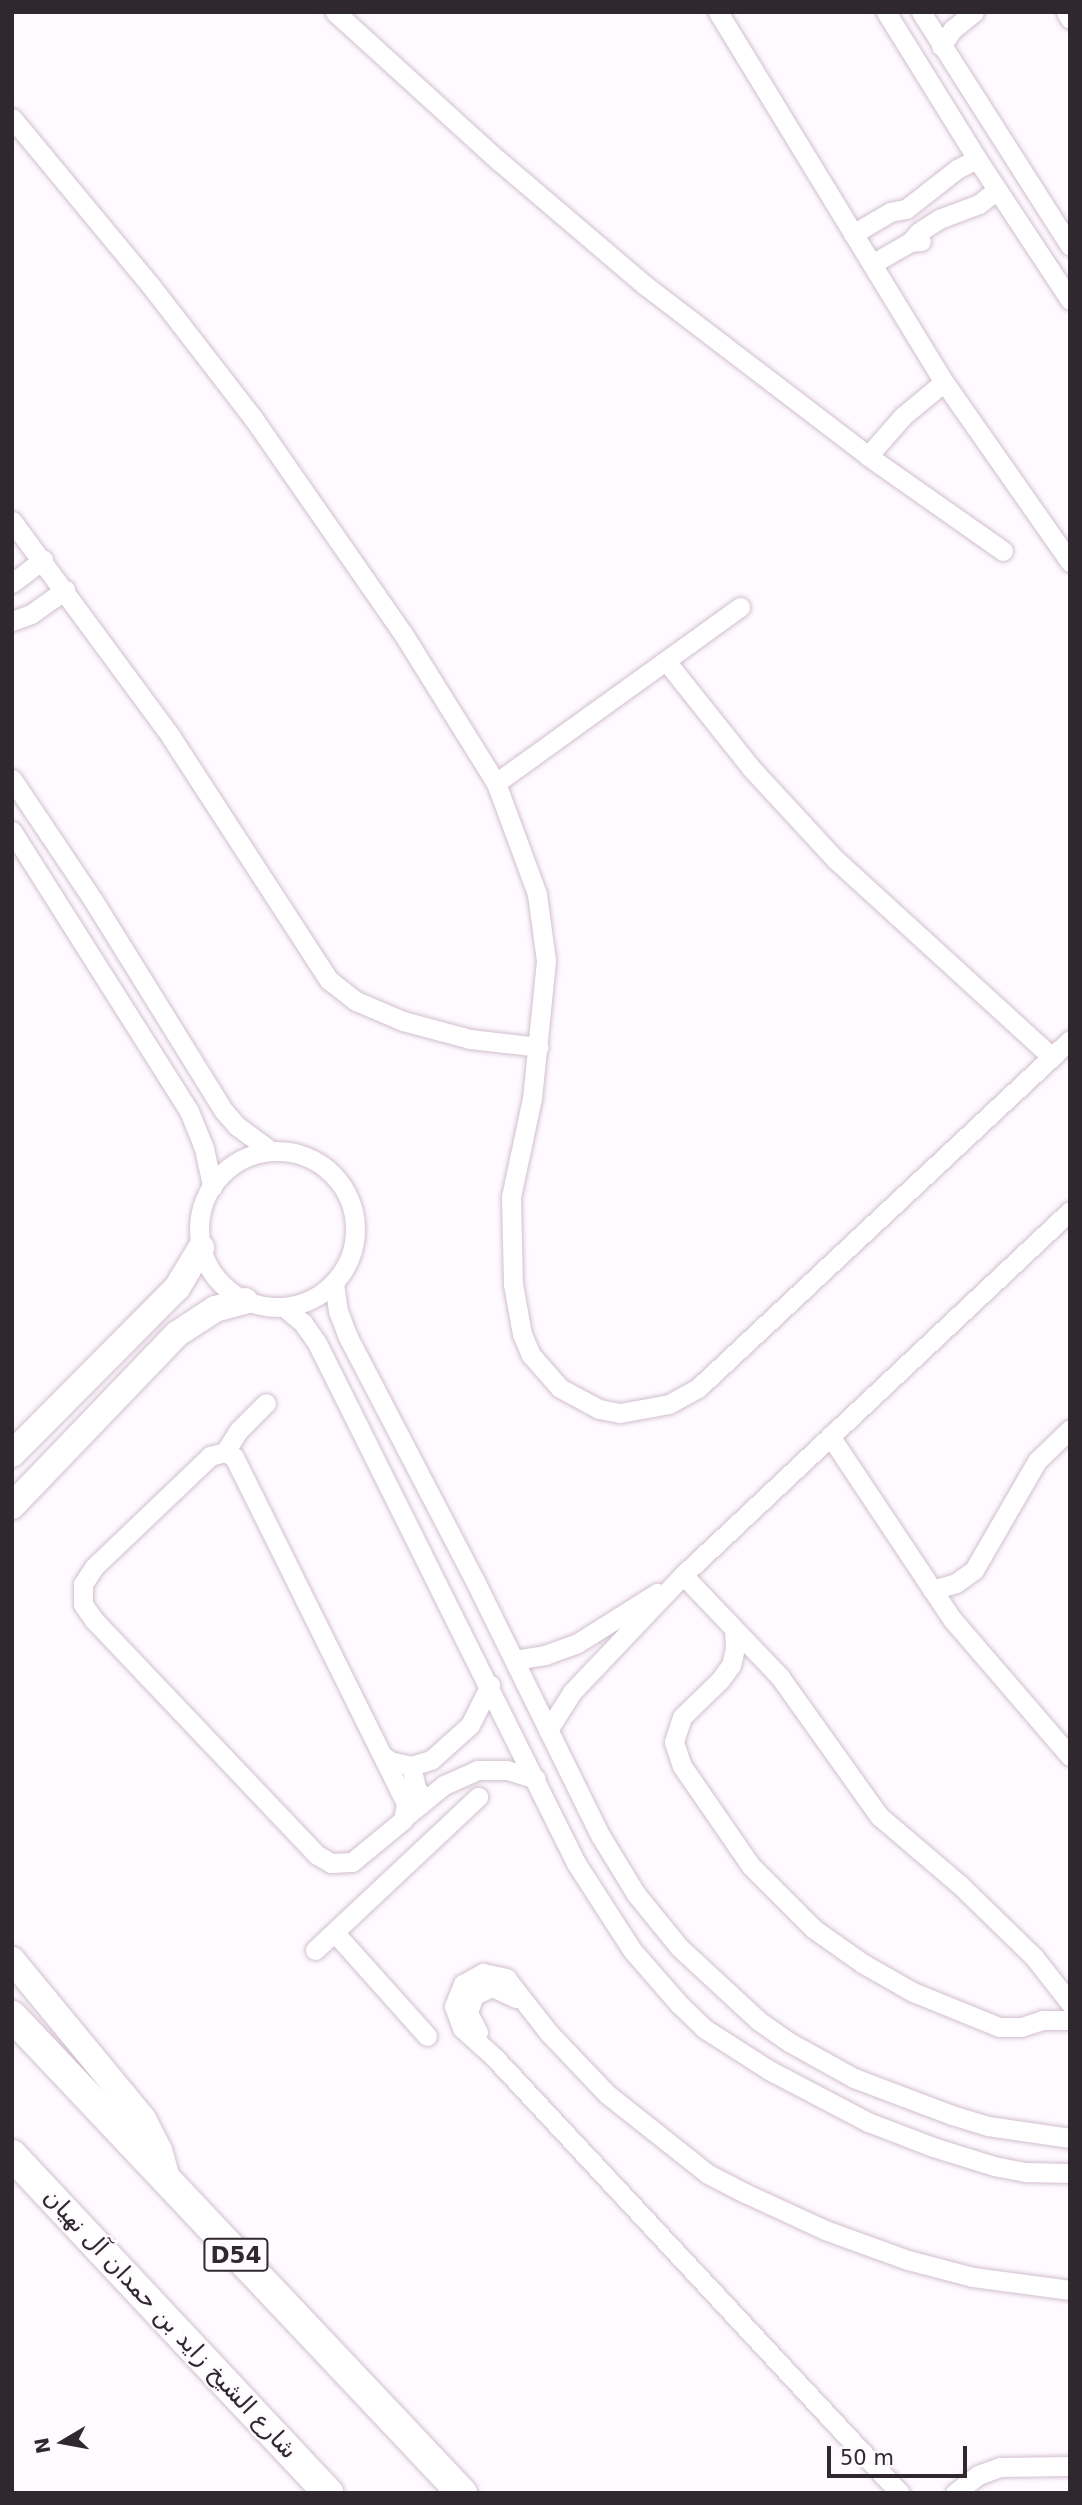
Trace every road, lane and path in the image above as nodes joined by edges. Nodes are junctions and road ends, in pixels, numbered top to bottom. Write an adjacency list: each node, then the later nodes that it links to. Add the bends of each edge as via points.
1 (335, 12): 17 (street, via 646,286)
2 (718, 12): 12 (street)
3 (886, 12): 10 (street)
4 (921, 12): 8 (street)
5 (974, 12): 8 (street)
6 (1066, 12): 7 (street)
7 (1070, 19)
8 (941, 46): 13 (street)
9 (12, 118): 30 (street, via 151,286 261,429 402,632)
10 (977, 159): 11 (street); 12 (street, via 937,184 903,196 890,212)
11 (997, 190): 14 (street, via 929,238 911,242); 15 (street)
12 (853, 234): 14 (street)
13 (1070, 246)
14 (872, 264): 16 (street)
15 (1070, 300)
16 (944, 382): 17 (street, via 903,416); 21 (street)
17 (868, 456): 19 (street)
18 (12, 521): 20 (street)
19 (1003, 551)
20 (43, 560): 22 (street); 23 (street)
21 (1070, 562)
22 (12, 583)
23 (65, 590): 26 (street); 34 (street, via 178,748 329,980 356,1001 403,1021 470,1039)
24 (12, 592): 26 (street)
25 (740, 607): 28 (street)
26 (22, 617): 27 (street)
27 (12, 635)
28 (666, 661): 30 (street); 35 (street, via 751,768 836,860)
29 (12, 779): 36 (street, via 114,932 223,1110)
30 (496, 783): 34 (street, via 527,861 543,927 546,961)
31 (12, 831): 32 (street)
32 (20, 851): 37 (street, via 189,1111 204,1148)
33 (1070, 1040): 35 (street)
34 (539, 1047): 35 (street, via 511,1197 517,1313 531,1355 560,1388 588,1405 620,1413 669,1404 698,1388)
35 (1052, 1058)
36 (271, 1151): 37 (street, via 231,1166); 40 (street, via 319,1163 351,1203 355,1237)
37 (212, 1187): 39 (street, via 200,1216)
38 (1070, 1211): 45 (street)
39 (201, 1248): 41 (street, via 222,1285); 47 (street, via 177,1288)
40 (334, 1283): 42 (street, via 311,1300); 52 (street, via 348,1337)
41 (245, 1301): 42 (street); 48 (street, via 208,1312 177,1334)
42 (284, 1307): 53 (street, via 317,1343)
43 (266, 1403): 46 (street)
44 (1070, 1429): 50 (street, via 1037,1461 974,1570 956,1583)
45 (830, 1436): 49 (street); 50 (street)
46 (225, 1451): 55 (street, via 234,1457); 61 (street, via 210,1456 87,1575 82,1594 87,1613 323,1860 339,1865 352,1862)
47 (12, 1454)
48 (12, 1506)
49 (683, 1574): 51 (street); 52 (street, via 576,1644); 54 (street, via 567,1698)
50 (932, 1590): 56 (street, via 981,1655)
51 (734, 1629): 66 (street, via 794,1694 879,1816 967,1892); 69 (street, via 736,1648 726,1673 682,1717 674,1742 682,1766 745,1859 814,1928 887,1978 999,2027 1021,2027)
52 (513, 1660): 54 (street)
53 (490, 1685): 57 (street, via 470,1725 431,1760); 58 (street)
54 (548, 1730): 72 (street, via 600,1835 636,1894 703,1972 759,2021 854,2078 976,2122)
55 (382, 1755): 57 (street); 61 (street, via 405,1801)
56 (1070, 1756)
57 (411, 1766): 59 (street, via 416,1788)
58 (536, 1779): 59 (street, via 507,1770 477,1770); 75 (street, via 576,1863 611,1921 655,1978 705,2029 801,2089 868,2122 995,2166)
59 (431, 1796): 61 (street); 62 (street)
60 (478, 1797): 62 (street)
61 (405, 1817)
62 (456, 1820): 63 (street)
63 (335, 1933): 64 (street); 71 (street)
64 (315, 1950)
65 (12, 1960): 76 (street, via 143,2119 159,2150)
66 (1059, 1986): 67 (street); 69 (street)
67 (1070, 2003)
68 (12, 2016): 76 (main road, D54)
69 (1042, 2020): 70 (street)
70 (1070, 2020)
71 (428, 2036)
72 (1070, 2138)
73 (12, 2155): 77 (main road, شارع الشيخ زايد بن حمدان آل نهيان)
74 (12, 2172): 77 (street)
75 (1070, 2173)
76 (168, 2184): 81 (main road, D54)
77 (55, 2202): 80 (main road, شارع الشيخ زايد بن حمدان آل نهيان)
78 (1070, 2290): 82 (street, via 1006,2283 908,2260 825,2230 708,2174 607,2094 512,1983 491,1973 468,1979 458,1990 454,2006 458,2021)
79 (1070, 2466): 83 (street, via 1000,2467 978,2475)
80 (328, 2493)
81 (462, 2493)
82 (900, 2493)
83 (955, 2493)

